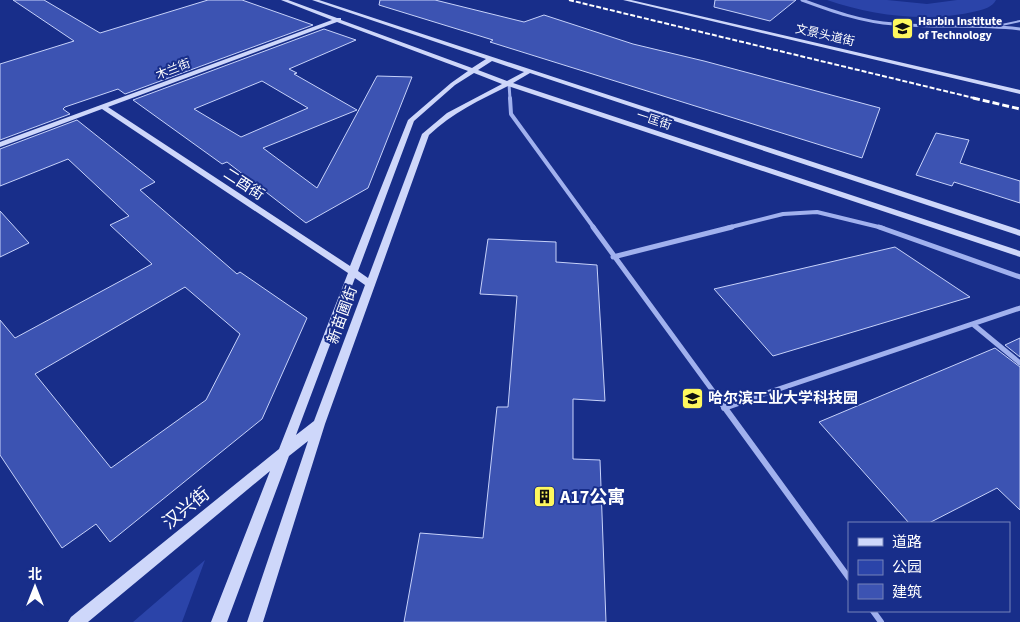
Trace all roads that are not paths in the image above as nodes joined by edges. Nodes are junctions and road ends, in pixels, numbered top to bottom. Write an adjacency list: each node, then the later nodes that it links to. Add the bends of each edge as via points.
1 (283, 0): 6 (main road, 一匡街)
2 (314, 0): 5 (main road, 一匡街)
3 (625, 0): 14 (main road, 文景头道街)
4 (802, 0): 8 (street, via 847,17 876,23)
5 (354, 13): 6 (main road, 木兰街); 10 (main road, 一匡街)
6 (338, 19): 11 (main road, 一匡街); 15 (main road, 木兰街)
7 (1020, 20): 8 (lane)
8 (997, 26): 9 (street)
9 (1020, 29)
10 (490, 59): 11 (main road, 新苗圃街); 12 (main road, 一匡街)
11 (474, 70): 13 (main road, 一匡街); 20 (main road, 新苗圃街, via 411,120)
12 (528, 72): 13 (main road, 新苗圃街); 17 (main road, 一匡街)
13 (509, 84): 18 (main road, 一匡街); 19 (street, via 510,114); 22 (main road, 新苗圃街, via 454,110 426,134)
14 (1020, 92)
15 (103, 107): 16 (main road, 木兰街); 20 (main road, 二酉街)
16 (0, 146)
17 (1020, 233)
18 (1020, 254)
19 (613, 257): 21 (street, via 783,214 817,212 871,224); 26 (street)
20 (354, 273): 22 (main road, 二酉街); 28 (main road, 新苗圃街)
21 (1020, 277)
22 (370, 283): 27 (main road, 新苗圃街)
23 (1020, 308): 24 (street)
24 (974, 325): 25 (street); 26 (street)
25 (1020, 364)
26 (724, 408): 29 (street)
27 (319, 424): 28 (main road, 汉兴街); 32 (main road, 新苗圃街)
28 (282, 454): 30 (main road, 汉兴街); 31 (main road, 新苗圃街)
29 (848, 577)
30 (76, 622)
31 (219, 622)
32 (254, 622)

